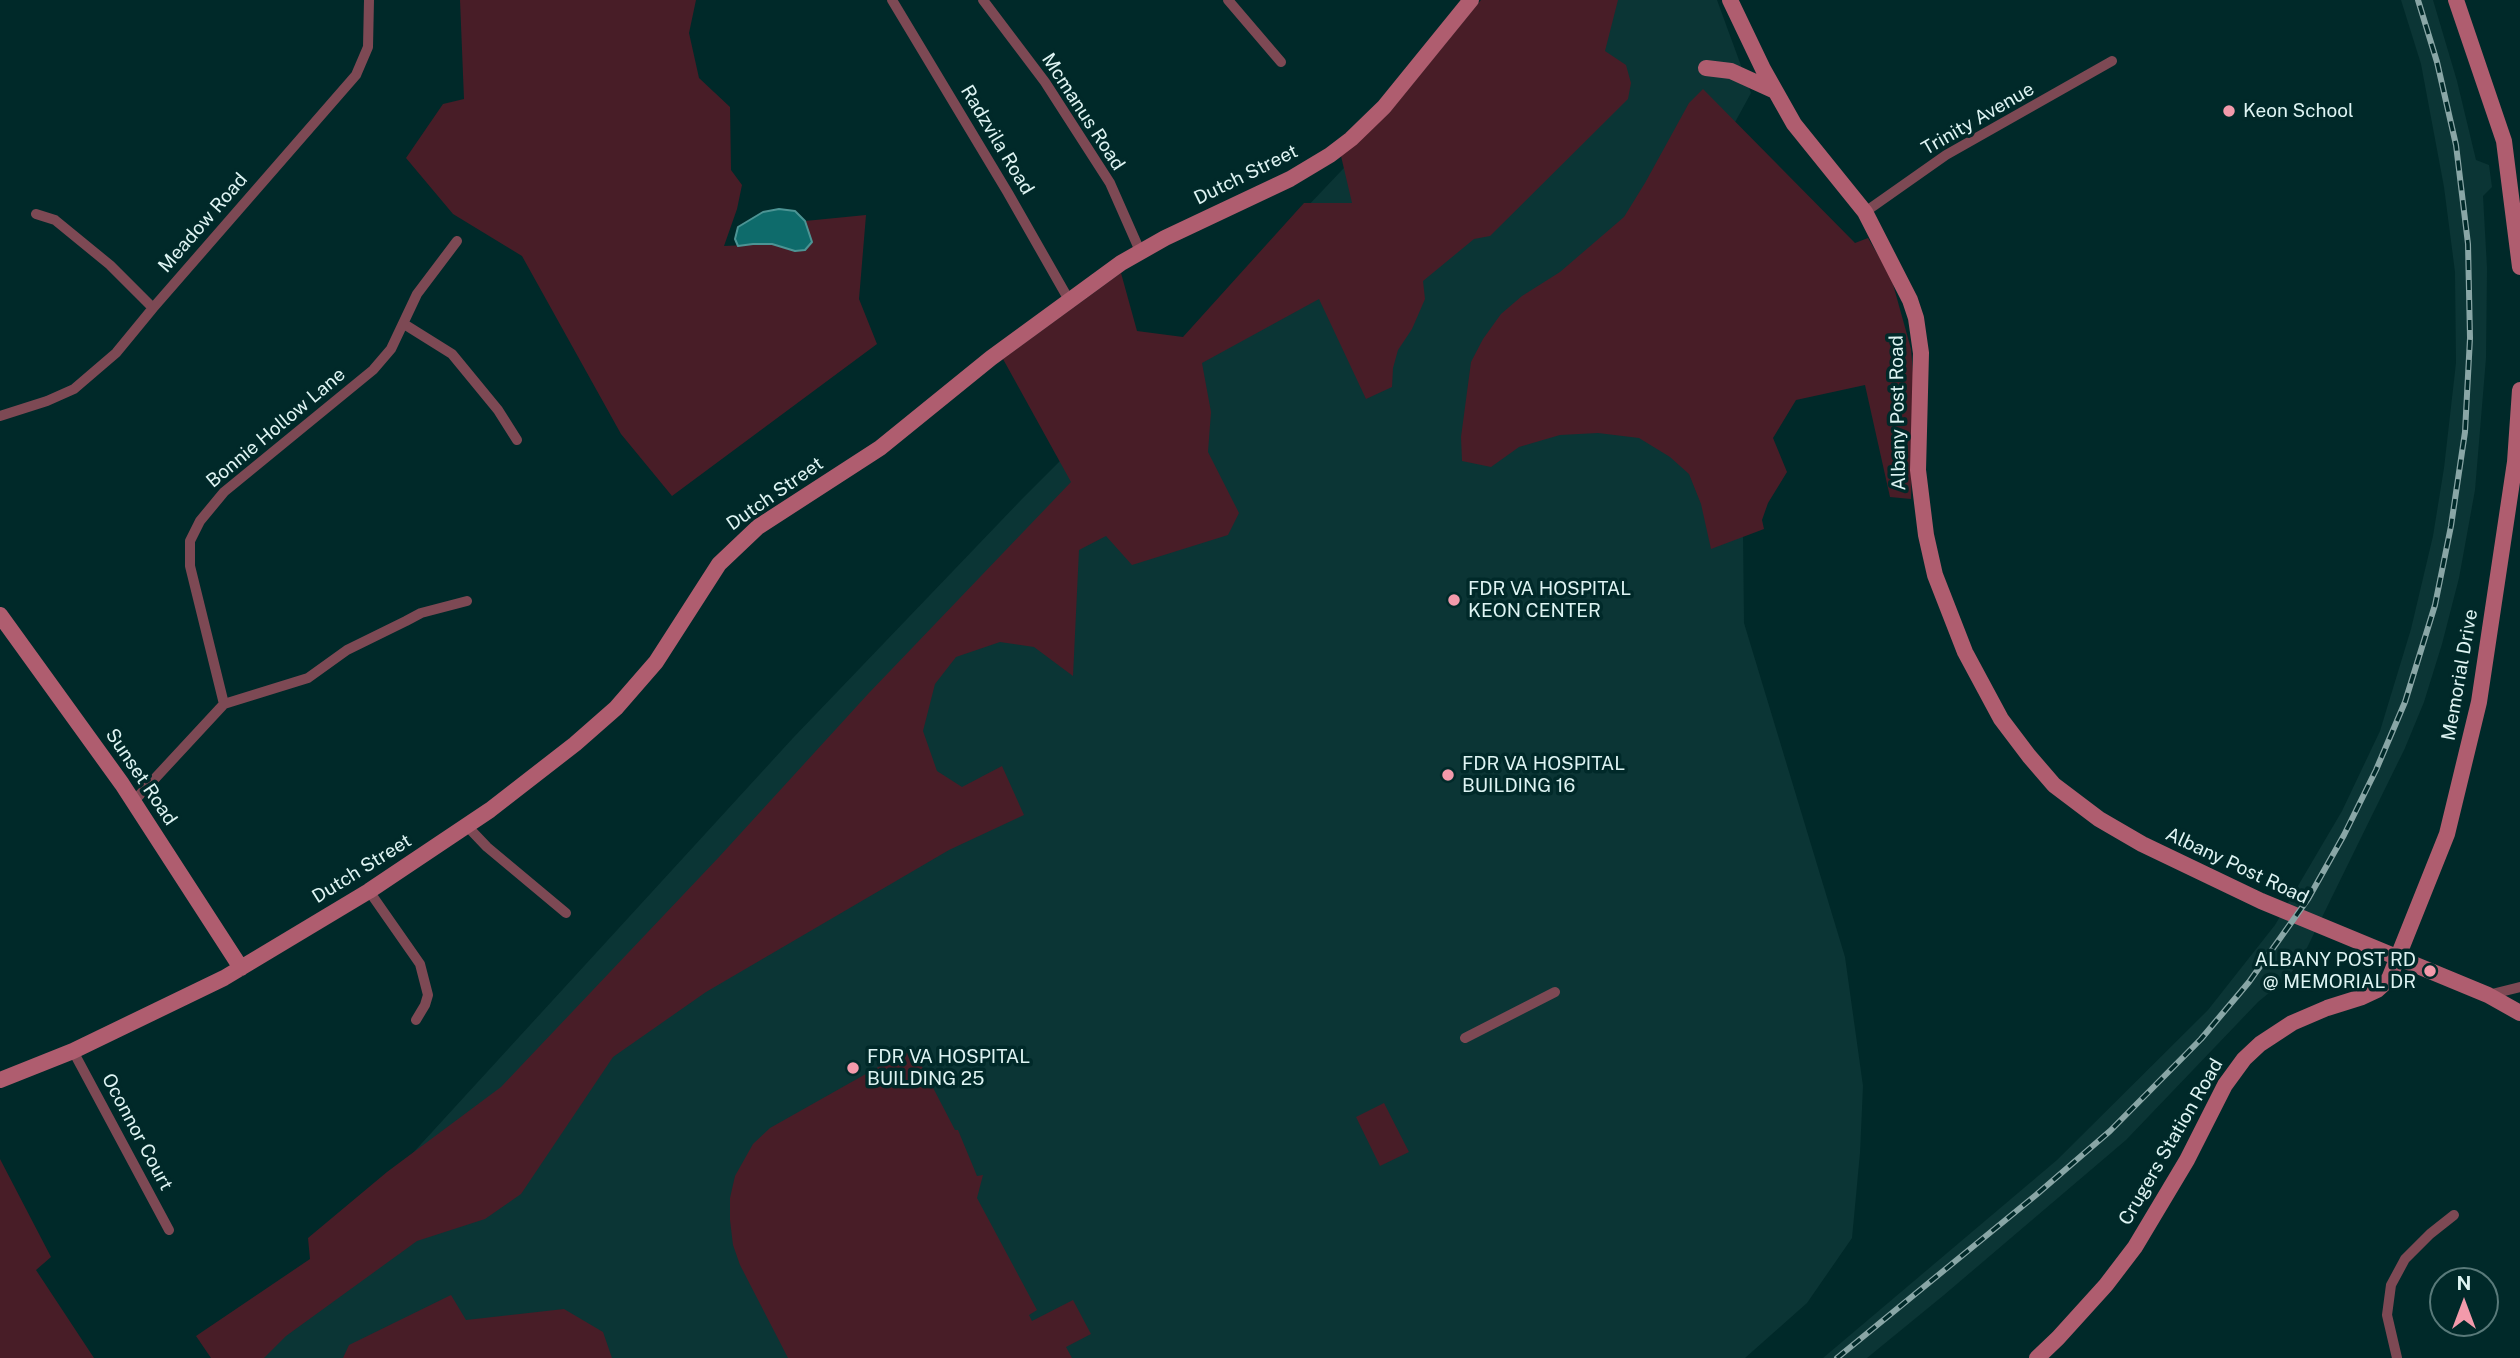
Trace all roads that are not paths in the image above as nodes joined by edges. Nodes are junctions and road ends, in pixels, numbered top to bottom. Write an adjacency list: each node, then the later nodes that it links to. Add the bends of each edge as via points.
1 (369, 0): 18 (street, Meadow Road, via 368,47 356,75)
2 (892, 0): 17 (street, Radzvila Road)
3 (983, 0): 15 (street, Mcmanus Road, via 1045,82 1110,183)
4 (1228, 0): 9 (street)
5 (1471, 0): 15 (street, Dutch Street, via 1384,107 1351,139 1290,178)
6 (1730, 0): 11 (street, Albany Post Road)
7 (2456, 0): 16 (street, via 2504,141)
8 (2112, 61): 12 (street, Trinity Avenue, via 1946,155)
9 (1281, 62)
10 (1706, 68): 11 (street, via 1731,71)
11 (1775, 91): 12 (street, Albany Post Road, via 1794,124)
12 (1865, 212): 30 (street, Albany Post Road, via 1916,318 1922,353 1918,470 1935,575 1965,652 2001,719 2054,785 2099,819 2261,901)
13 (36, 214): 18 (street, via 55,220)
14 (457, 241): 19 (street, Bonnie Hollow Lane, via 417,294)
15 (1140, 251): 17 (street, Dutch Street)
16 (2520, 267)
17 (1069, 300): 27 (street, Dutch Street, via 880,447 740,542 711,575 656,662 616,708)
18 (153, 308): 21 (street, Meadow Road, via 116,353 74,389)
19 (404, 324): 22 (street, via 452,354); 25 (street, Bonnie Hollow Lane, via 373,370 223,492 190,541 190,566)
20 (2520, 390): 30 (street, Memorial Drive, via 2515,462 2479,702 2447,834)
21 (0, 416)
22 (517, 440)
23 (467, 601): 25 (street, via 421,613 347,650 308,678)
24 (0, 615): 26 (street, Sunset Road)
25 (224, 704): 26 (street)
26 (134, 801): 31 (street, Sunset Road)
27 (467, 826): 28 (street, Dutch Street); 29 (street)
28 (369, 891): 31 (street, Dutch Street); 36 (street, via 421,964 428,996)
29 (566, 913)
30 (2398, 957): 34 (street, Albany Post Road); 42 (street, Crugers Station Road, via 2389,979 2377,990 2292,1023 2244,1059 2134,1247 2106,1285)
31 (242, 968): 38 (street, Dutch Street)
32 (2520, 987): 34 (street)
33 (1555, 992): 37 (street)
34 (2488, 996): 35 (street, Albany Post Road)
35 (2520, 1013)
36 (416, 1020)
37 (1465, 1038)
38 (73, 1051): 39 (street, Dutch Street); 41 (street, Oconnor Court)
39 (0, 1080)
40 (2454, 1215): 43 (street, via 2405,1259 2391,1285 2387,1315)
41 (169, 1230)
42 (2037, 1358)
43 (2397, 1358)

